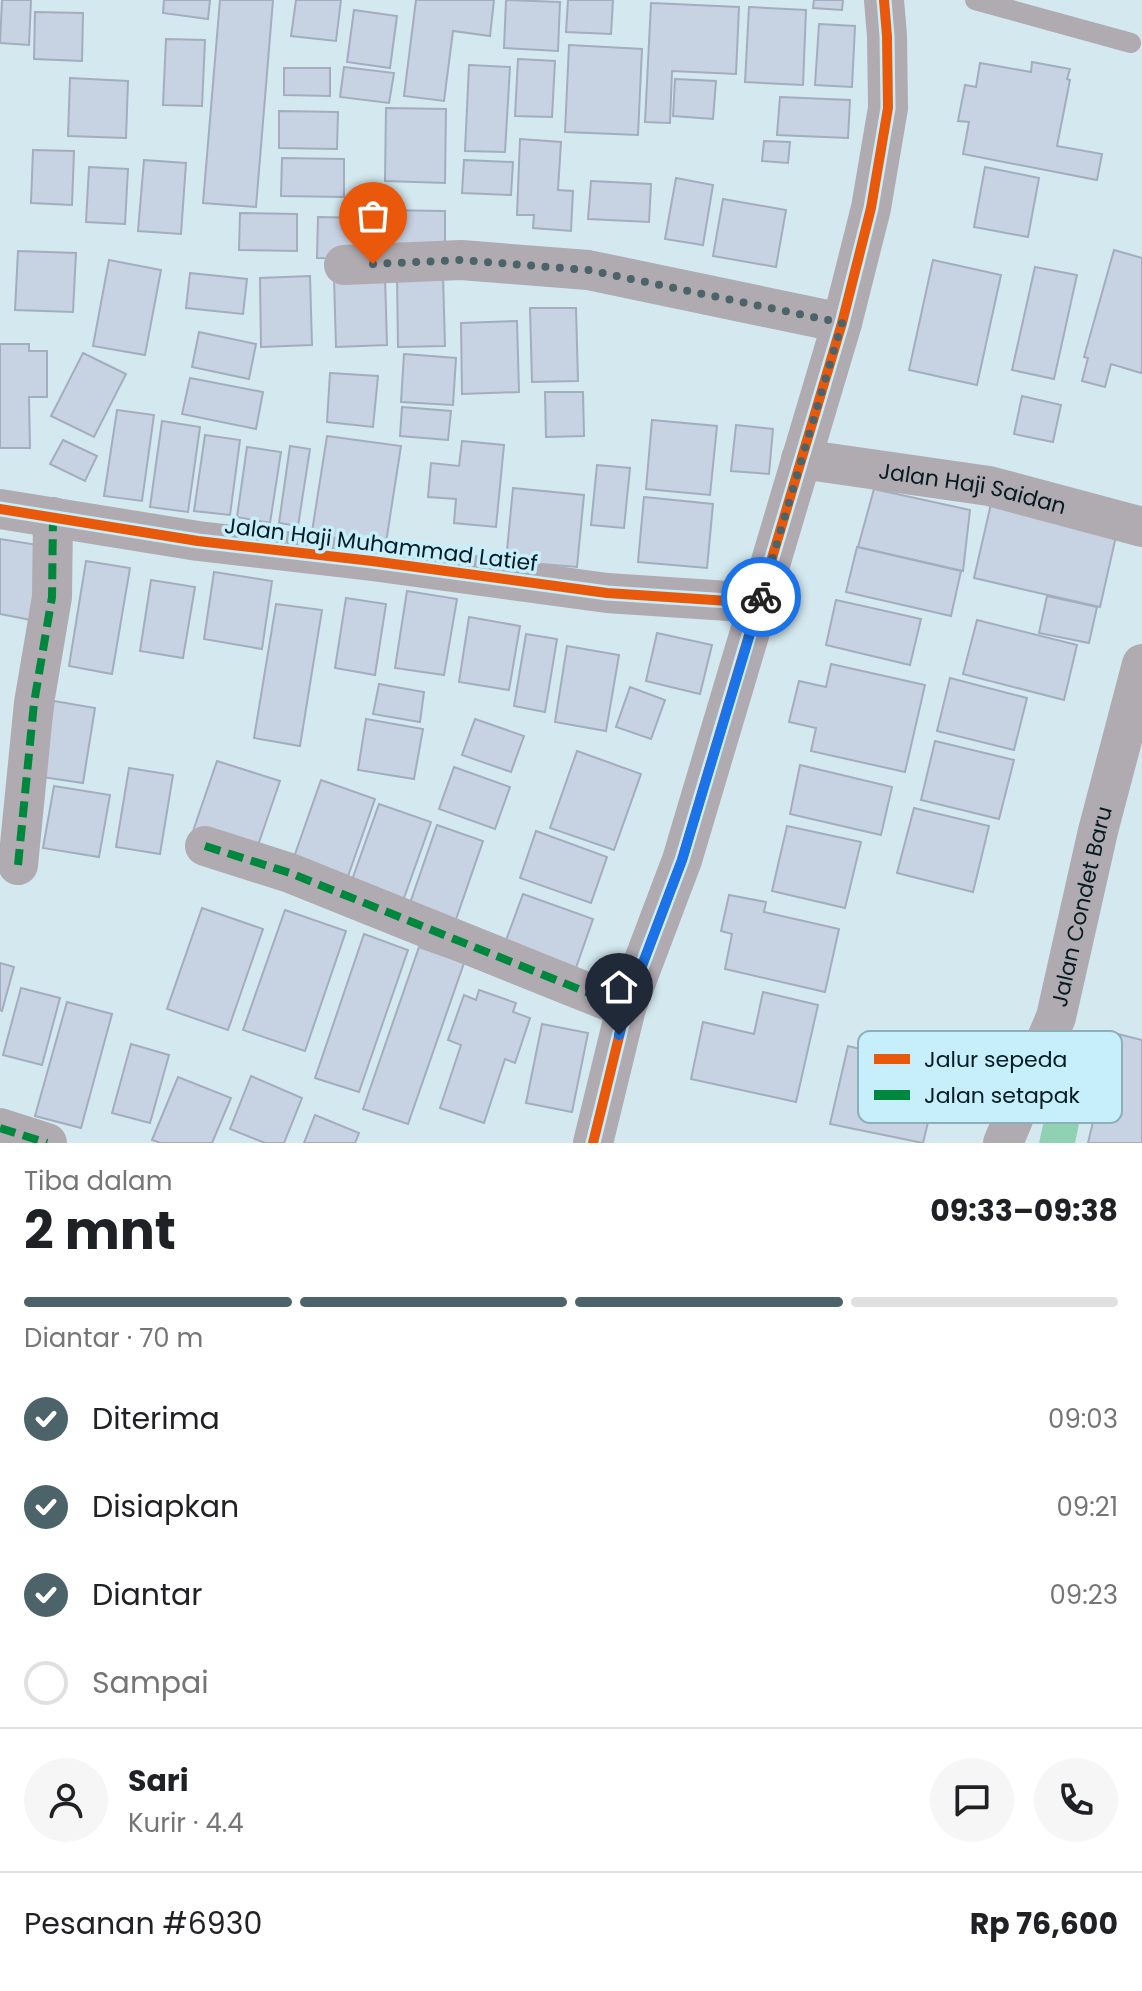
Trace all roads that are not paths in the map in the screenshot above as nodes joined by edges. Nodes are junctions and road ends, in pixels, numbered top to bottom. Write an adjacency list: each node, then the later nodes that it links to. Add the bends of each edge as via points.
1 (884, 0): 5 (street, via 888,108 871,208)
2 (975, 0): 3 (lane)
3 (1131, 43)
4 (344, 265): 5 (street, via 461,260 588,270)
5 (842, 323): 6 (street)
6 (801, 459): 9 (street, Jalan Haji Saidan, via 989,486); 10 (street)
7 (0, 509): 8 (street, Jalan Haji Muhammad Latief)
8 (53, 517): 10 (street, Jalan Haji Muhammad Latief, via 198,541 607,593); 13 (street, via 52,597 34,703)
9 (1142, 527)
10 (759, 603): 14 (street, via 682,860)
11 (1142, 664): 15 (street, Jalan Condet Baru)
12 (205, 846): 14 (street, via 290,873)
13 (18, 865)
14 (626, 1008): 19 (street)
15 (1050, 1031)
16 (1011, 1123): 20 (street, Jalan Condet Baru)
17 (0, 1128): 18 (street)
18 (47, 1143)
19 (593, 1143)
20 (1003, 1143)

